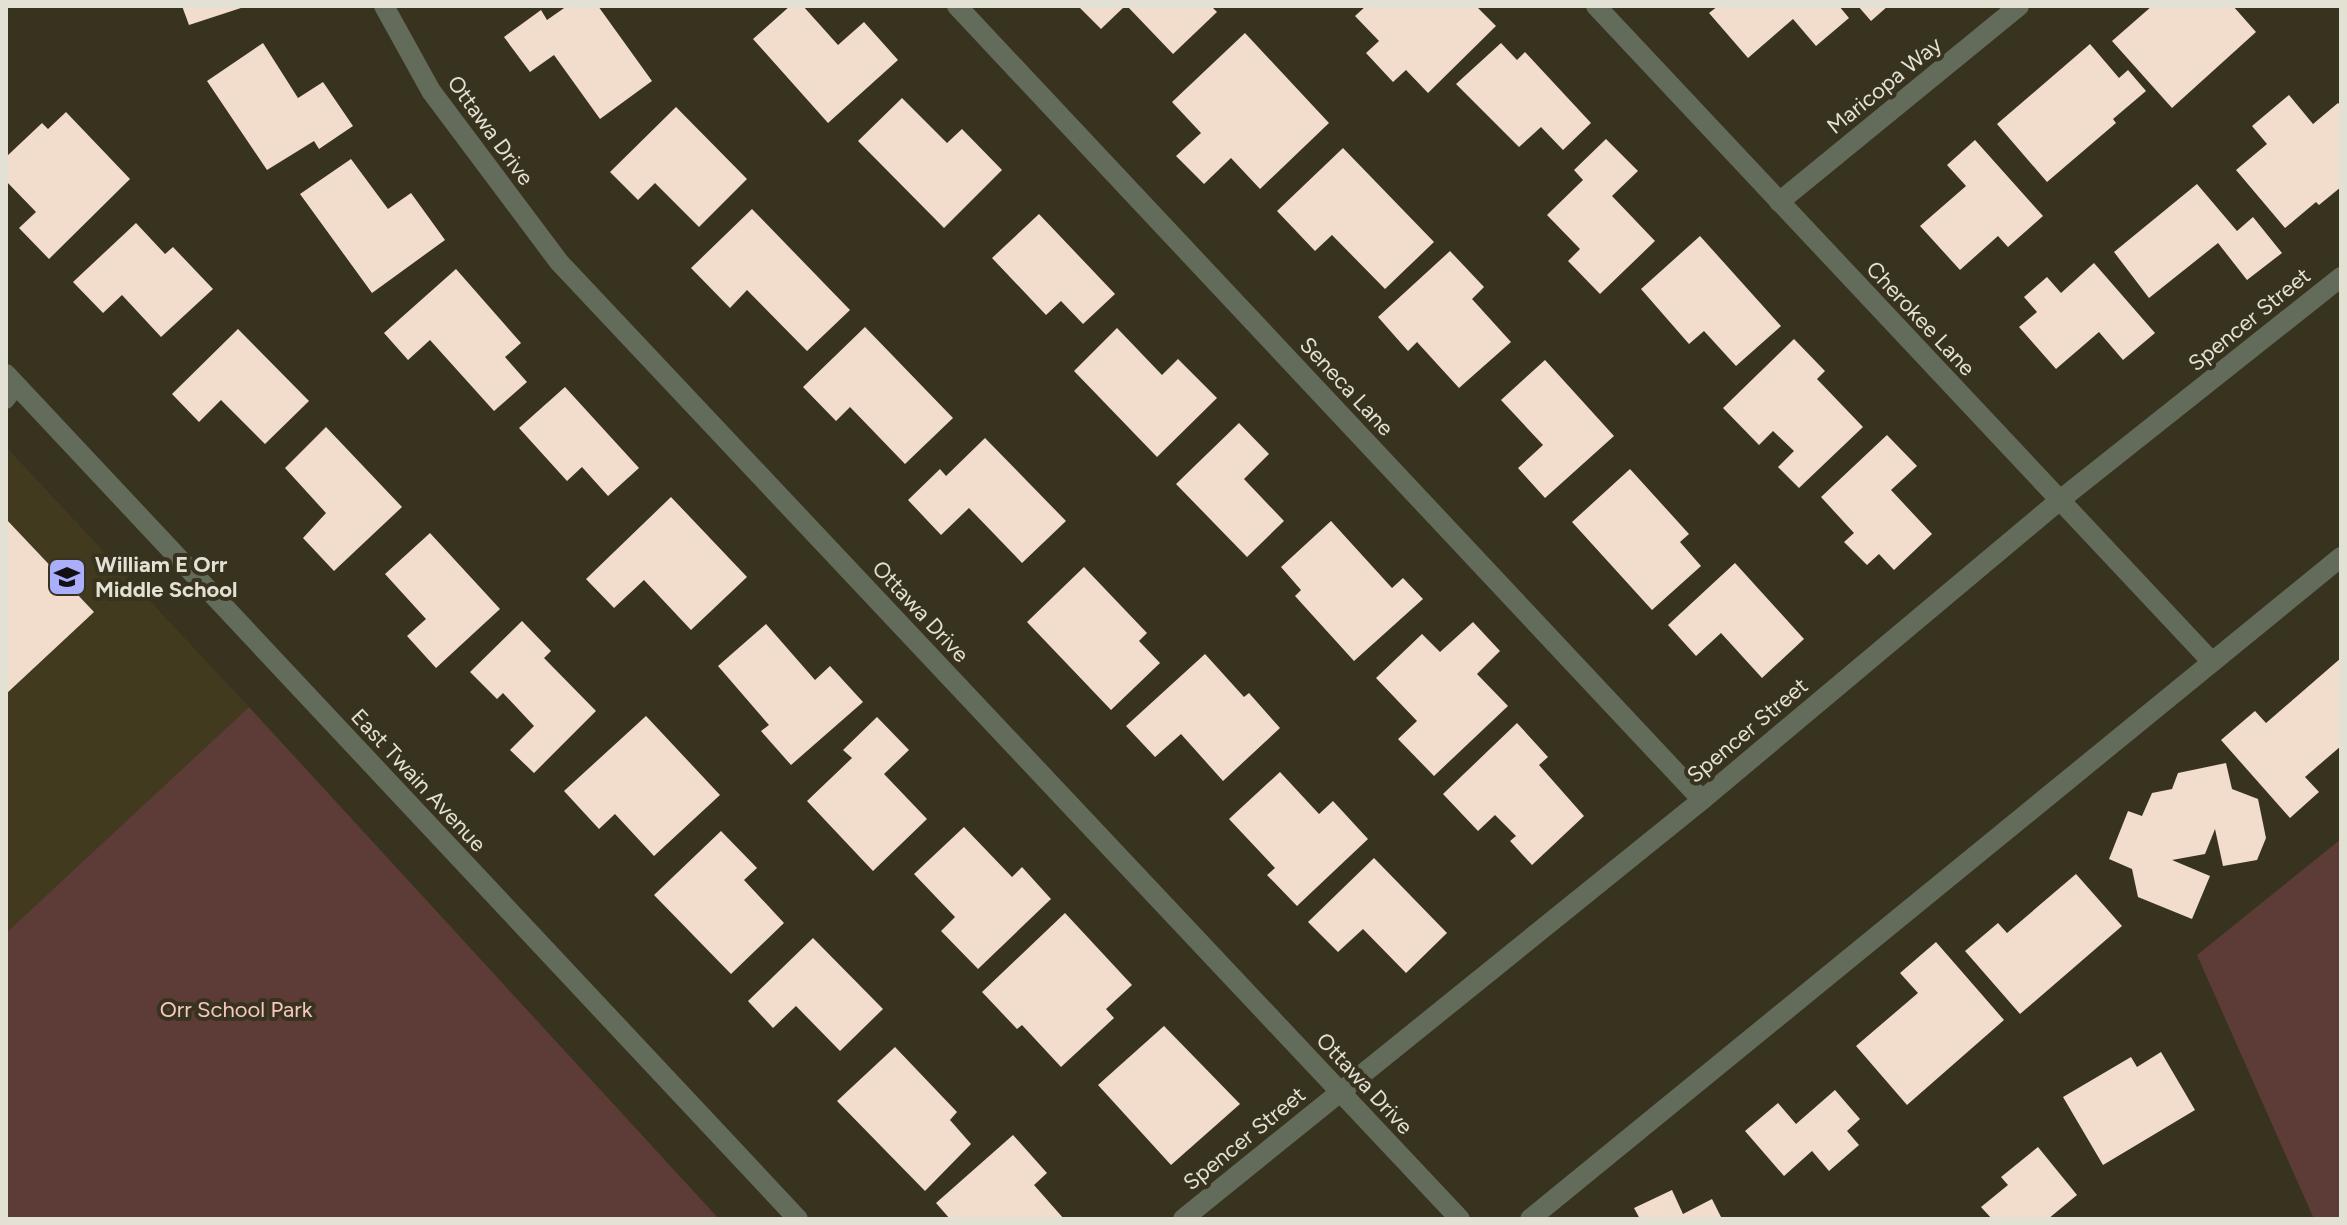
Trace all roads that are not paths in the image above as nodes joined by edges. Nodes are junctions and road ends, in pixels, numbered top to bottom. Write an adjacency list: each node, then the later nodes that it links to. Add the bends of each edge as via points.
1 (384, 6): 12 (street, Ottawa Drive, via 431,91 559,262)
2 (957, 6): 11 (street, Seneca Lane)
3 (1596, 6): 5 (street, Cherokee Lane)
4 (2019, 6): 5 (street, Maricopa Way)
5 (1779, 202): 8 (street, Cherokee Lane)
6 (2341, 277): 8 (street, Spencer Street)
7 (10, 387): 13 (street, East Twain Avenue)
8 (2060, 500): 10 (street, Cherokee Lane); 11 (street, Spencer Street)
9 (2341, 557): 10 (street)
10 (2212, 662): 16 (street)
11 (1702, 800): 12 (street, Spencer Street)
12 (1339, 1091): 14 (street, Spencer Street); 15 (street, Ottawa Drive)
13 (798, 1219)
14 (1183, 1219)
15 (1460, 1219)
16 (1530, 1219)

